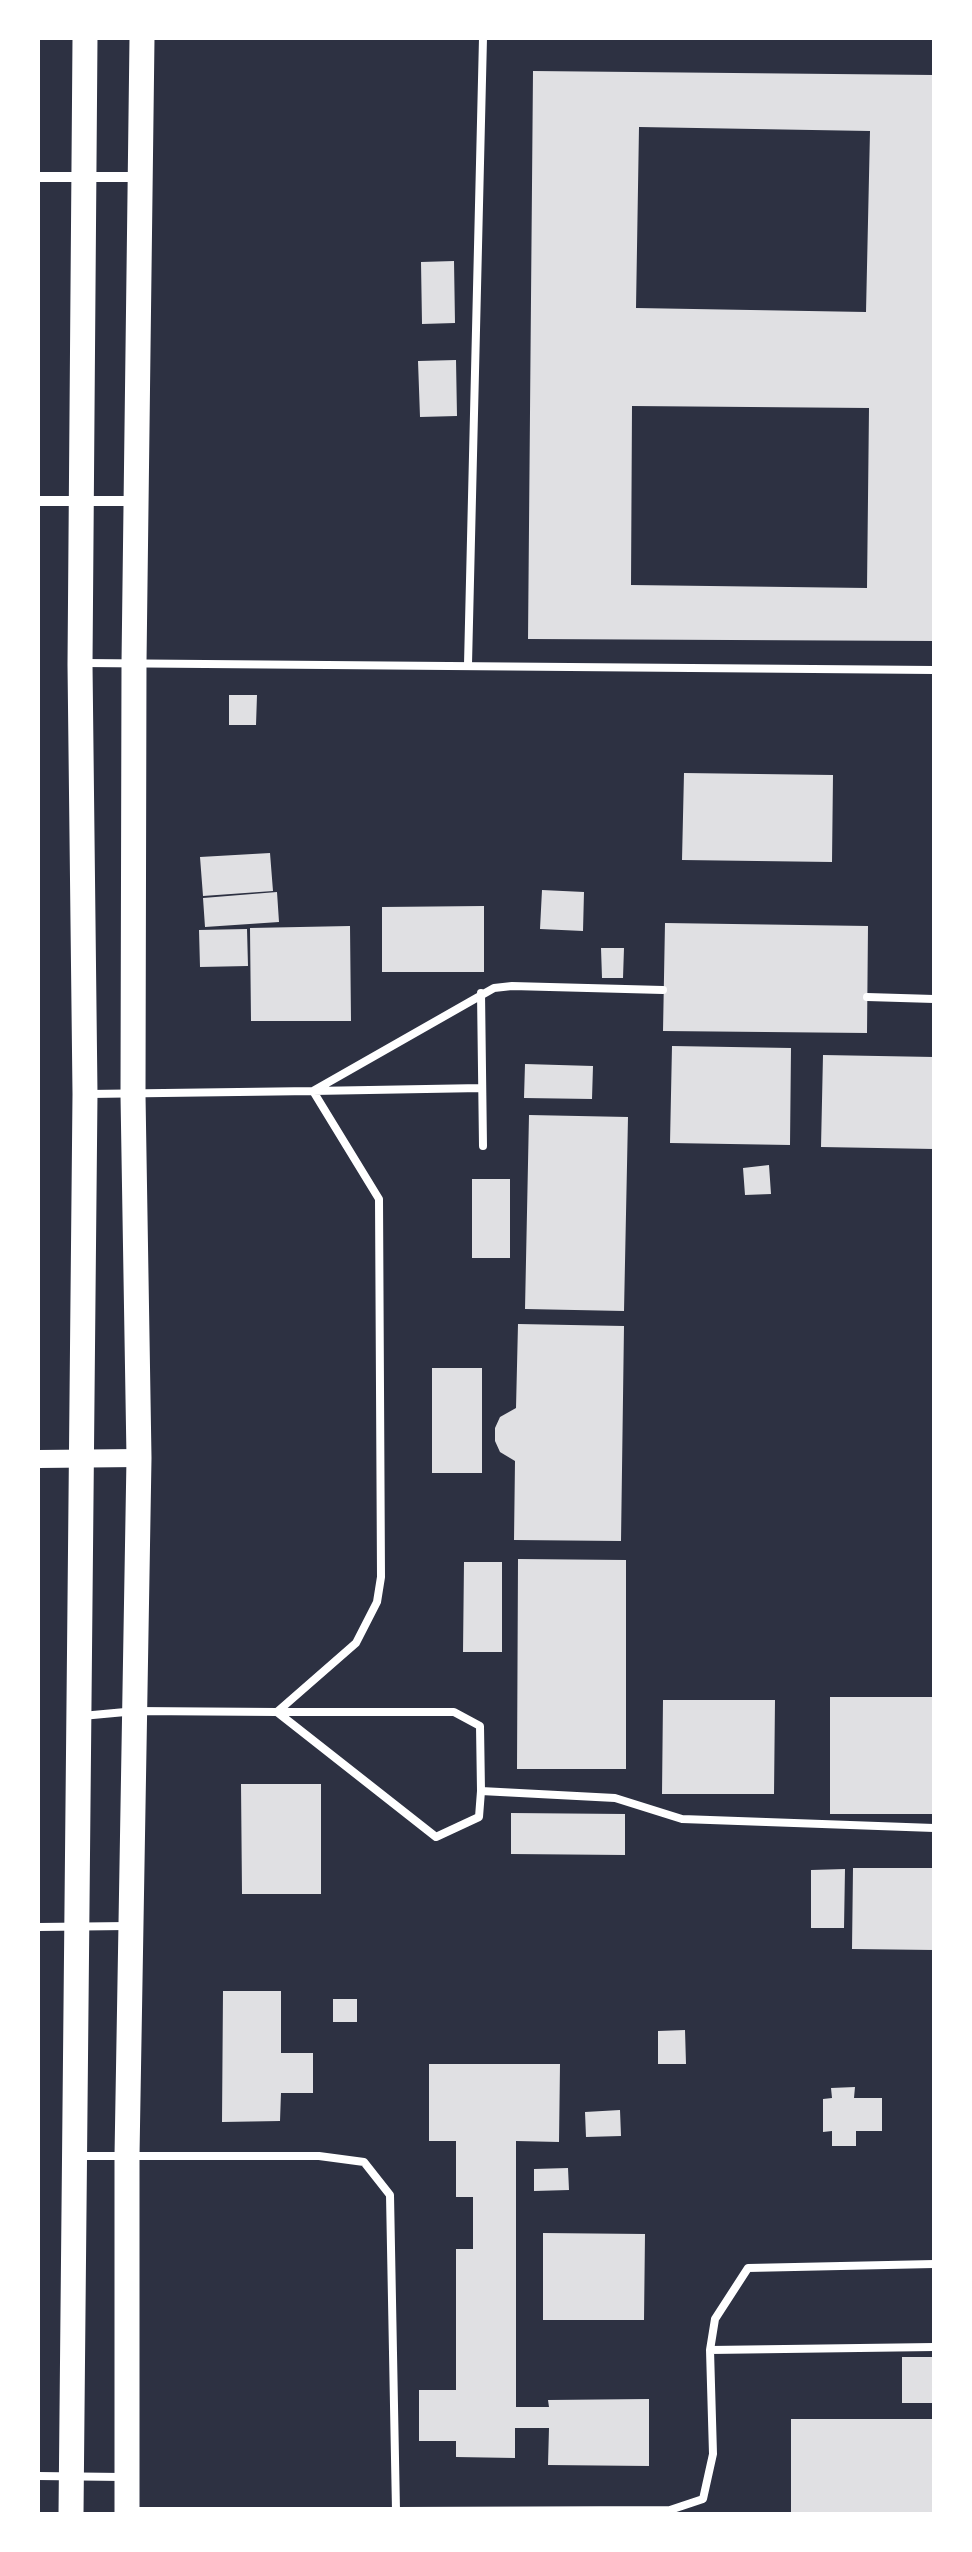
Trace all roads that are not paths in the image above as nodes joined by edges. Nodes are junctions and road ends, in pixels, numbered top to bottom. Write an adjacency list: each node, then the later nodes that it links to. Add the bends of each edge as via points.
1 (85, 38): 5 (main road)
2 (142, 38): 6 (main road)
3 (483, 38): 12 (lane)
4 (38, 177): 5 (street)
5 (86, 177): 6 (street); 8 (main road)
6 (138, 177): 9 (main road)
7 (38, 501): 8 (street)
8 (81, 501): 9 (street); 11 (main road)
9 (138, 502): 10 (main road)
10 (134, 662): 11 (lane); 12 (lane); 21 (main road)
11 (80, 664): 20 (main road)
12 (468, 664): 13 (lane)
13 (934, 670)
14 (664, 990): 15 (lane, via 512,986)
15 (481, 993): 18 (lane); 19 (lane)
16 (868, 997): 17 (lane)
17 (934, 1000)
18 (482, 1088): 19 (lane); 22 (lane)
19 (312, 1091): 21 (lane); 27 (lane, via 379,1199 381,1578 356,1644)
20 (85, 1094): 21 (lane); 25 (main road)
21 (133, 1095): 23 (main road)
22 (483, 1146)
23 (139, 1458): 25 (street); 26 (main road)
24 (38, 1459): 25 (street)
25 (82, 1459): 28 (main road)
26 (136, 1711): 27 (lane); 28 (lane); 31 (main road)
27 (277, 1712): 29 (lane, via 454,1712 480,1726); 29 (lane, via 436,1837 479,1817)
28 (78, 1716): 33 (main road)
29 (481, 1791): 30 (lane, via 615,1798 682,1819)
30 (934, 1828)
31 (129, 1926): 33 (lane); 34 (main road)
32 (38, 1927): 33 (lane)
33 (75, 1928): 35 (main road)
34 (127, 2155): 35 (lane); 41 (main road); 42 (lane, via 364,2162 390,2195)
35 (75, 2156): 40 (main road)
36 (934, 2264): 38 (lane, via 748,2268 715,2319)
37 (934, 2347): 38 (lane)
38 (710, 2350): 42 (lane, via 713,2454 703,2498 670,2510)
39 (38, 2476): 40 (lane)
40 (70, 2477): 41 (lane); 44 (main road)
41 (127, 2477): 43 (main road)
42 (396, 2510): 43 (lane)
43 (127, 2513)
44 (70, 2514)

